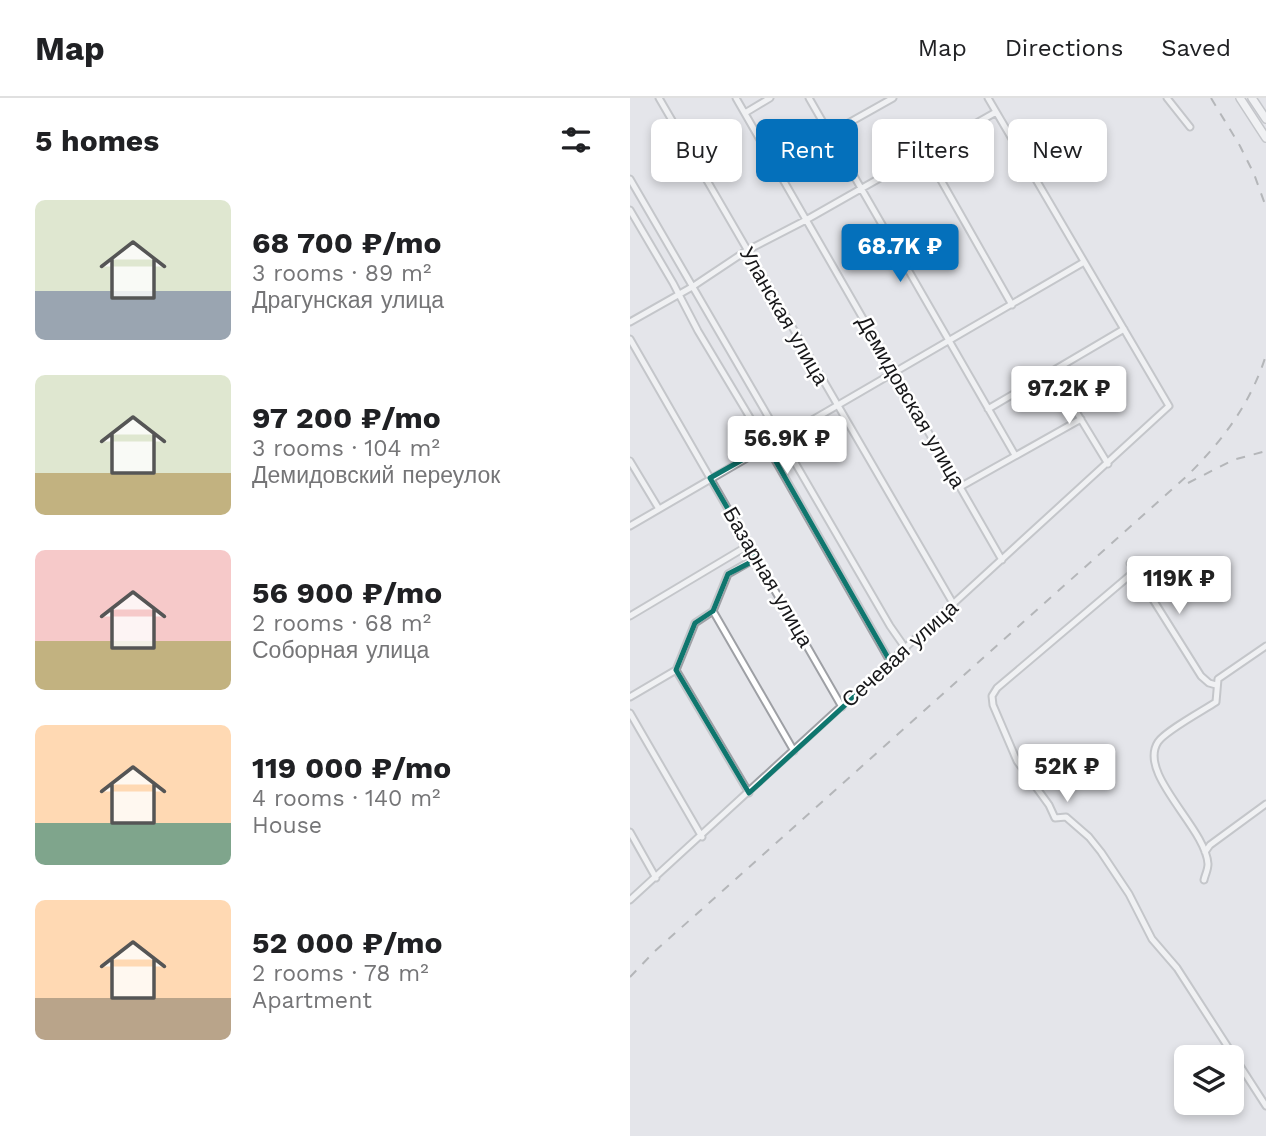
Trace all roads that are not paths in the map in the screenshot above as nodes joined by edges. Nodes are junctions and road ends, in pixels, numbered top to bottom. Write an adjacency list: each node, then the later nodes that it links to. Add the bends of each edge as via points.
1 (659, 98): 25 (street, Уланская улица)
2 (736, 98): 11 (street, Демидовская улица)
3 (769, 98): 11 (street)
4 (809, 98): 12 (street)
5 (893, 98): 13 (street)
6 (988, 98): 10 (street)
7 (1167, 98): 16 (street)
8 (1254, 98): 9 (main road); 15 (main road)
9 (1242, 100): 17 (main road)
10 (996, 112): 14 (street); 26 (street)
11 (745, 113): 24 (street, Демидовская улица)
12 (821, 119)
13 (856, 119)
14 (984, 119)
15 (1266, 119)
16 (1191, 127)
17 (1266, 138)
18 (630, 179): 27 (street)
19 (856, 182): 22 (street)
20 (874, 182): 22 (street)
21 (942, 182): 29 (street)
22 (860, 190): 24 (street); 33 (street)
23 (630, 210): 28 (street)
24 (806, 220): 25 (street); 35 (street, Демидовская улица)
25 (746, 251): 27 (street); 36 (street, Уланская улица)
26 (1084, 262): 29 (street); 31 (street)
27 (692, 287): 28 (street); 39 (street)
28 (679, 294): 30 (street); 40 (street)
29 (1012, 305): 33 (street)
30 (630, 321)
31 (1124, 329): 34 (street); 43 (street, Сечевая улица, via 1169,406)
32 (630, 339): 44 (street, Базарная улица)
33 (949, 341): 35 (street); 37 (street)
34 (1052, 372): 37 (street); 38 (street)
35 (894, 373): 36 (street); 45 (street, Демидовская улица)
36 (836, 405): 39 (street); 53 (street, Уланская улица)
37 (988, 409): 41 (street)
38 (1081, 419): 41 (street); 43 (street)
39 (780, 439): 40 (street); 57 (street)
40 (767, 446): 44 (street); 58 (street)
41 (1015, 455): 45 (street)
42 (630, 461): 46 (street)
43 (1108, 464): 50 (street, Сечевая улица)
44 (710, 478): 46 (street); 48 (street, Базарная улица)
45 (960, 487): 50 (street, Демидовская улица)
46 (659, 509): 47 (street)
47 (630, 526)
48 (749, 545): 49 (street, Базарная улица); 55 (street)
49 (756, 558): 54 (street, via 728,574); 62 (street, Базарная улица)
50 (1002, 560): 53 (street, Сечевая улица)
51 (1130, 564): 52 (street)
52 (1135, 571): 60 (street, via 1201,676); 73 (street, via 997,688 992,696 996,717 1017,761 1055,818 1066,817 1089,837)
53 (954, 605): 57 (street, Сечевая улица)
54 (713, 611): 59 (street, via 695,623); 64 (street)
55 (630, 616)
56 (1266, 646): 60 (street, via 1228,671)
57 (906, 649): 58 (street, Сечевая улица)
58 (891, 663): 62 (street, Сечевая улица)
59 (676, 670): 61 (street); 65 (street)
60 (1216, 685): 69 (street, via 1216,702 1159,740 1153,752 1153,762 1167,789)
61 (630, 697)
62 (842, 706): 64 (street, Сечевая улица)
63 (630, 713): 68 (street)
64 (794, 751): 65 (street, Сечевая улица)
65 (749, 793): 68 (street, Сечевая улица)
66 (1266, 804): 69 (street)
67 (630, 832): 70 (street)
68 (702, 837): 70 (street, Сечевая улица)
69 (1205, 852): 71 (street, via 1208,867)
70 (656, 878): 72 (street, Сечевая улица)
71 (1204, 880)
72 (630, 901)
73 (1266, 1106)

